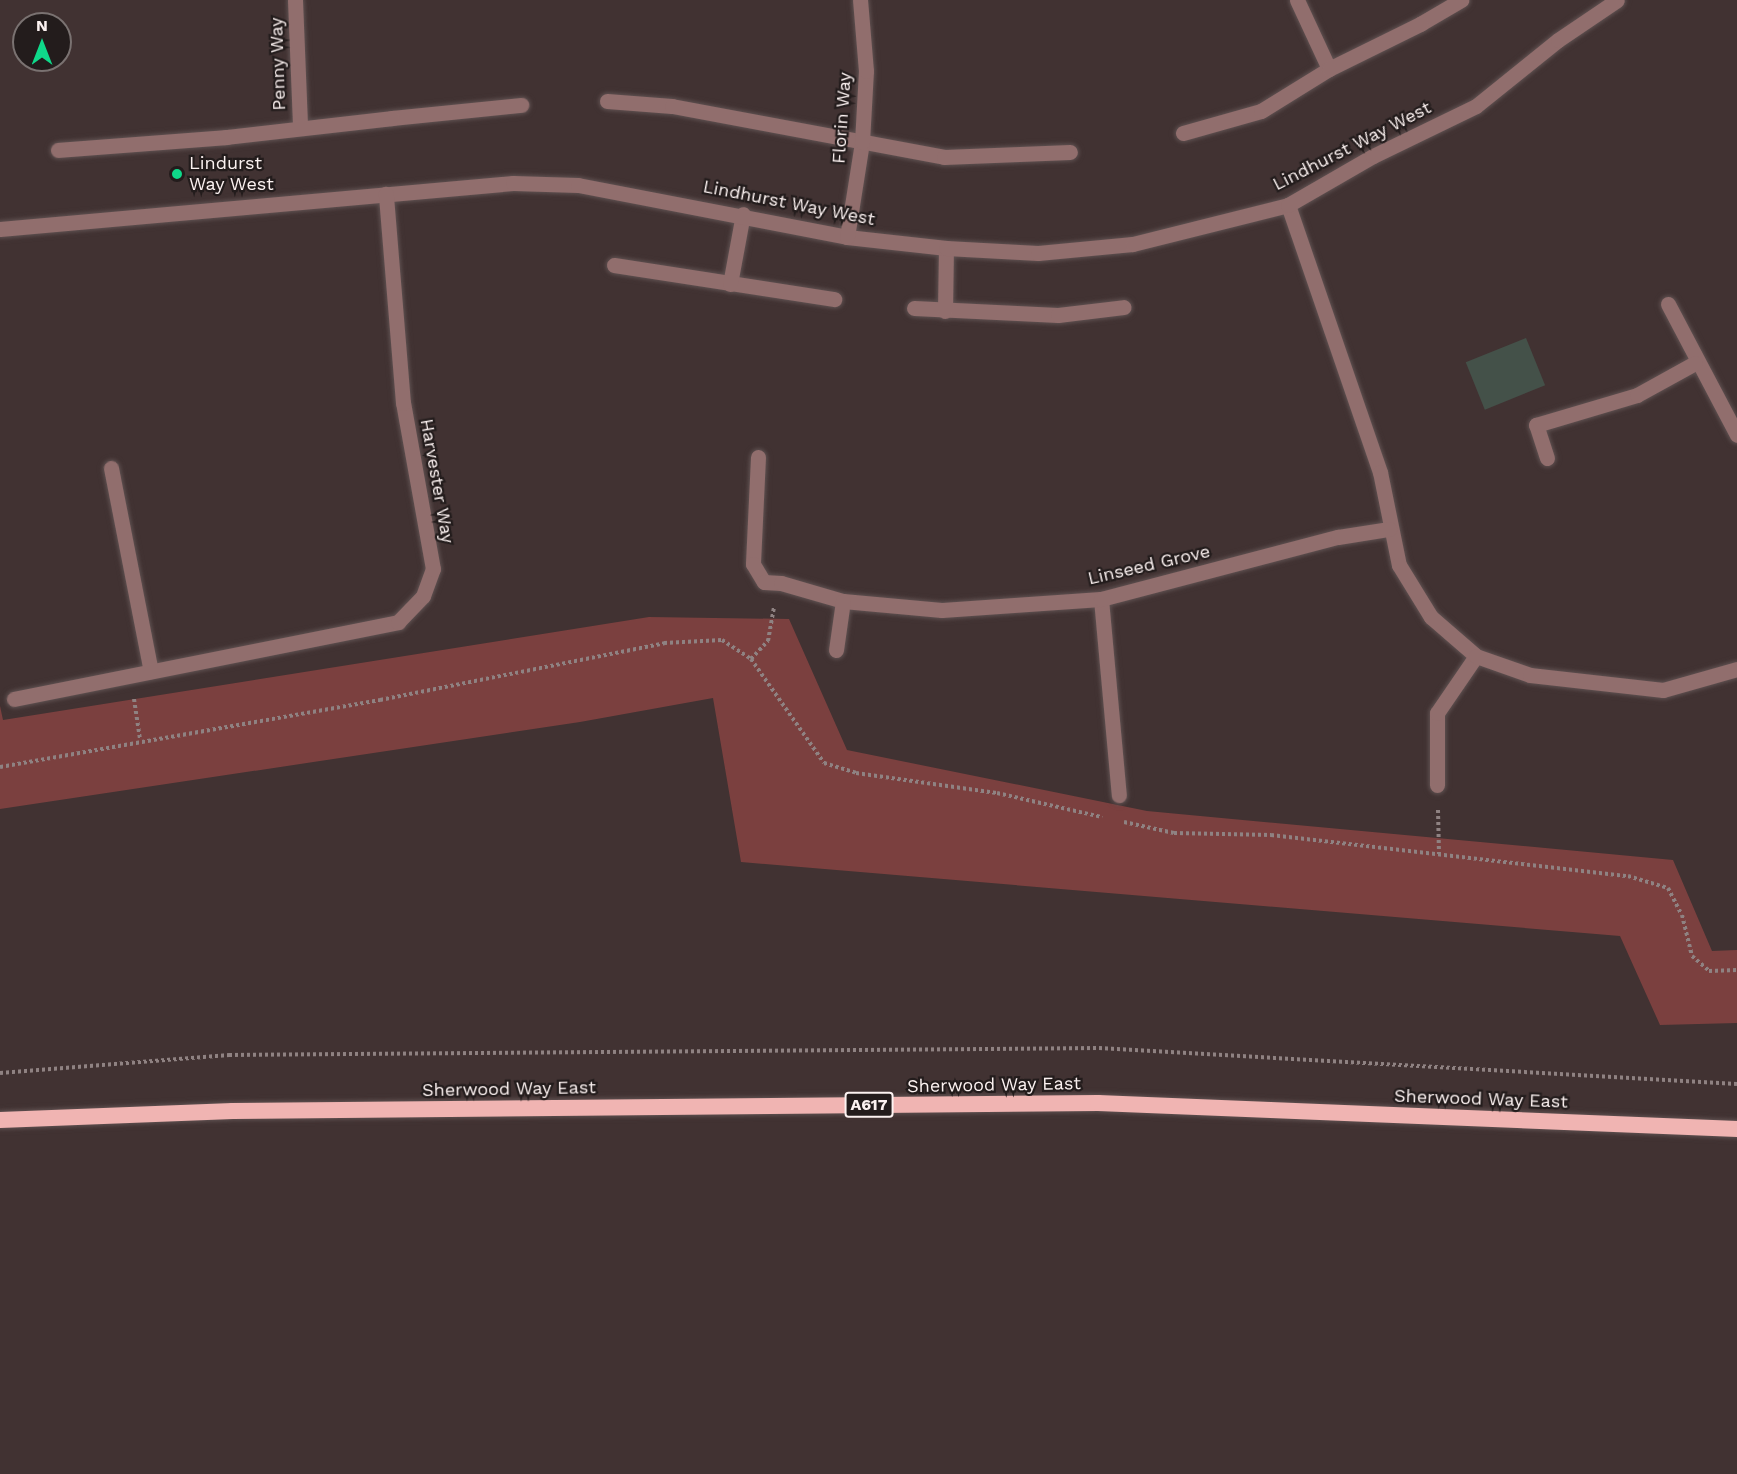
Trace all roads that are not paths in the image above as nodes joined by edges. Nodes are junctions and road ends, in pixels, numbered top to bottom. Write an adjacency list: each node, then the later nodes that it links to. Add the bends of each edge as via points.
1 (295, 0): 9 (street, Penny Way)
2 (860, 0): 11 (street, Florin Way, via 866,70)
3 (1297, 0): 6 (street)
4 (1461, 0): 6 (street)
5 (1617, 0): 15 (street, Lindhurst Way West, via 1558,40 1476,106 1373,156)
6 (1329, 69): 10 (street, via 1261,111)
7 (607, 101): 11 (street, via 672,106)
8 (521, 105): 9 (street, Penny Way)
9 (300, 127): 12 (street, Penny Way)
10 (1183, 133)
11 (862, 142): 13 (street, via 944,157); 18 (street, Florin Way)
12 (58, 150)
13 (1070, 152)
14 (386, 194): 16 (street, Lindhurst Way West, via 513,183 578,185); 17 (street, Lindhurst Way West); 38 (street, Harvester Way, via 403,403 433,569 423,596 398,622)
15 (1288, 205): 19 (street, Lindhurst Way West, via 1133,244 1038,253); 32 (street, via 1380,472)
16 (742, 214): 18 (street, Lindhurst Way West); 21 (street)
17 (0, 229)
18 (847, 237): 19 (street, Lindhurst Way West)
19 (946, 248): 26 (street)
20 (614, 265): 21 (street)
21 (730, 284): 22 (street)
22 (834, 299)
23 (1668, 304): 27 (street)
24 (1124, 307): 26 (street, via 1058,315)
25 (915, 308): 26 (street)
26 (945, 311)
27 (1695, 363): 28 (street); 30 (street, via 1637,395 1536,425)
28 (1737, 435)
29 (758, 456): 34 (street, Linseed Grove, via 753,564 764,582 781,583)
30 (1547, 458)
31 (111, 468): 38 (street)
32 (1389, 529): 33 (street, Linseed Grove, via 1338,537); 36 (street, via 1399,565 1431,617)
33 (1101, 599): 34 (street, Linseed Grove, via 942,610); 41 (street)
34 (843, 601): 35 (street)
35 (836, 650)
36 (1476, 656): 37 (street, via 1530,675 1663,690); 40 (street, via 1437,713)
37 (1737, 669)
38 (152, 671): 39 (street, Harvester Way)
39 (14, 699)
40 (1437, 785)
41 (1119, 795)
42 (0, 1120): 43 (highway, Sherwood Way East / A617, via 233,1111 1098,1103)
43 (1737, 1129)

